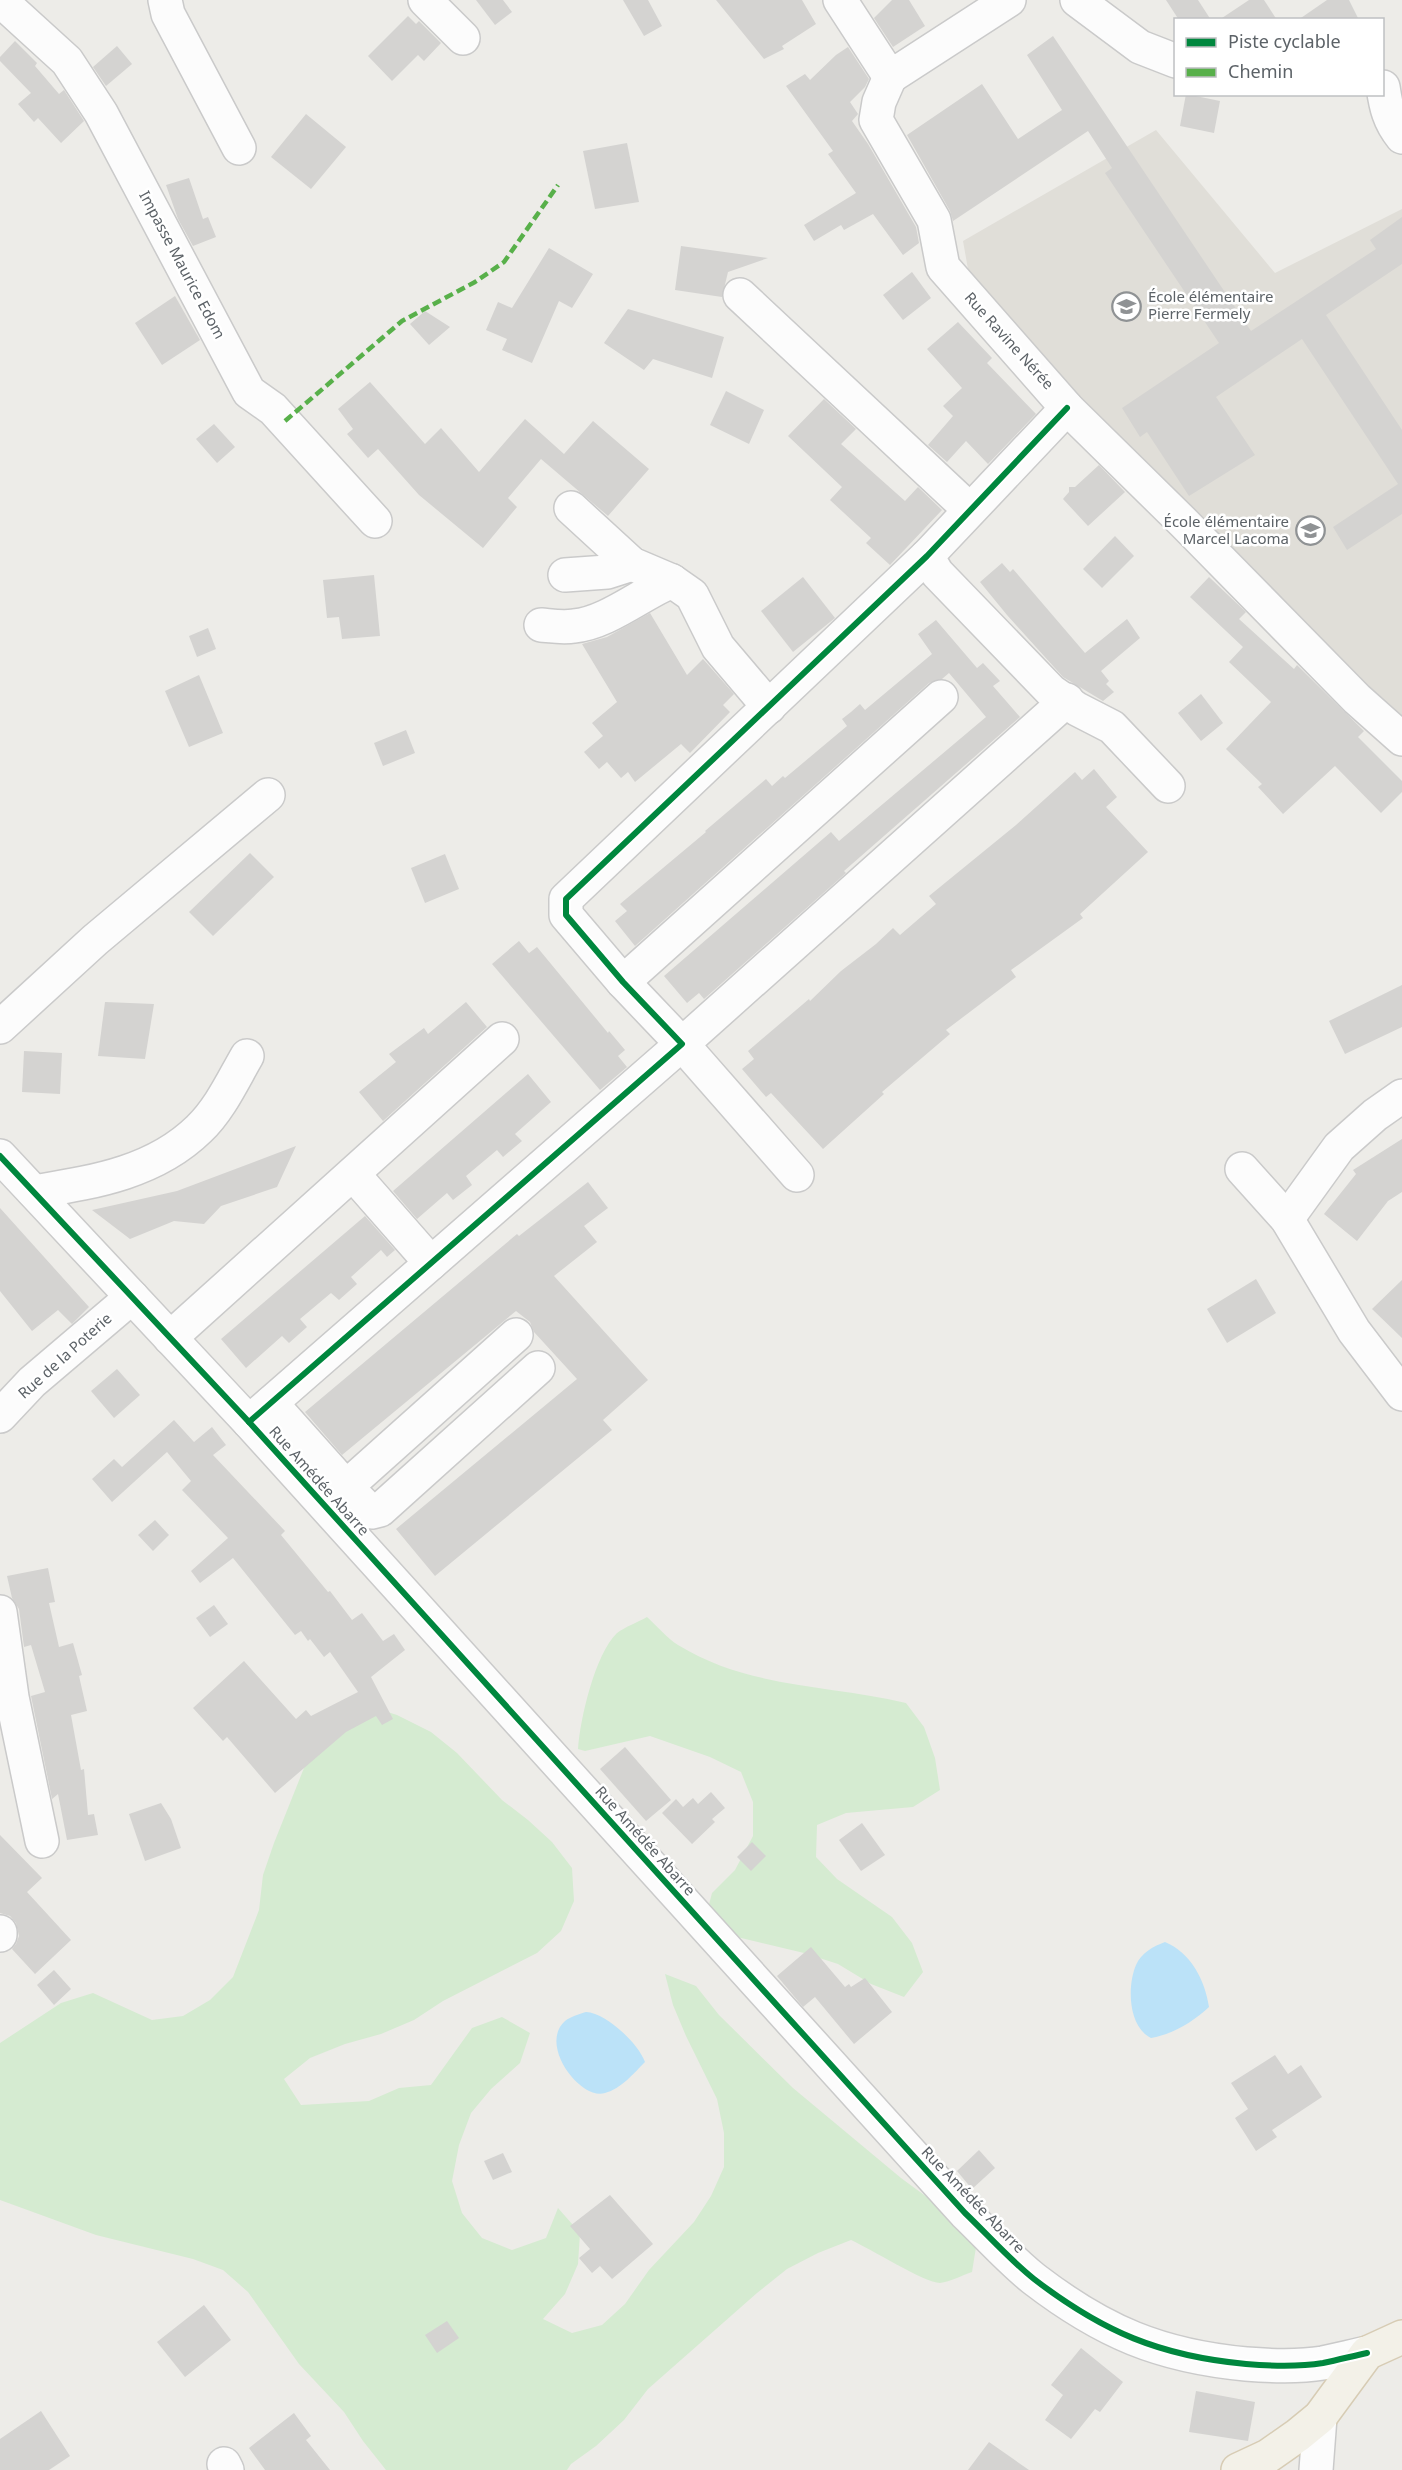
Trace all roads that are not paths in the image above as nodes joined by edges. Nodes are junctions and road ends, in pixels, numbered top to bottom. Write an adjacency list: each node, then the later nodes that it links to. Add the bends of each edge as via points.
1 (0, 0): 17 (street, Impasse Maurice Edom, via 67,61 101,112 249,393 273,409)
2 (165, 0): 12 (street, via 168,14)
3 (425, 0): 7 (street)
4 (840, 0): 9 (street)
5 (1009, 0): 9 (street)
6 (1077, 0): 8 (street, via 1140,47)
7 (462, 38)
8 (1174, 60)
9 (890, 77): 14 (street, Rue Ravine Nérée, via 876,120 934,220 943,267)
10 (1389, 88): 11 (street, via 1387,111)
11 (1402, 137)
12 (238, 148)
13 (740, 295): 16 (street)
14 (1068, 408): 16 (street); 26 (street, Rue Ravine Nérée, via 1357,699)
15 (571, 508): 19 (street)
16 (970, 510): 18 (street)
17 (375, 521)
18 (927, 556): 24 (street, via 937,573 1041,682); 25 (street)
19 (632, 564): 20 (street, via 607,572); 21 (street)
20 (565, 575)
21 (672, 581): 22 (street, via 596,621 574,627); 25 (street, via 692,595 718,647)
22 (541, 625)
23 (941, 697): 29 (street)
24 (1066, 700): 27 (street, via 1112,727); 32 (street)
25 (769, 707): 29 (street, via 566,898 566,915)
26 (1402, 739)
27 (1168, 786)
28 (268, 795): 30 (street, via 95,940)
29 (623, 982): 32 (street)
30 (0, 1027)
31 (502, 1039): 37 (street)
32 (682, 1044): 38 (street); 41 (street)
33 (247, 1056): 39 (street, via 199,1129 159,1158 126,1173)
34 (1402, 1096): 40 (street, via 1339,1147)
35 (0, 1156): 39 (street, Rue Amédée Abarre)
36 (1242, 1169): 40 (street)
37 (353, 1174): 41 (street); 44 (street)
38 (797, 1175)
39 (34, 1192): 42 (street, Rue Amédée Abarre)
40 (1287, 1219): 46 (street, via 1354,1331)
41 (431, 1263): 47 (street)
42 (132, 1297): 44 (street, Rue Amédée Abarre); 48 (street, Rue de la Poterie, via 32,1382)
43 (516, 1335): 49 (street)
44 (170, 1338): 47 (street, Rue Amédée Abarre)
45 (538, 1368): 49 (street, via 380,1510 369,1510)
46 (1401, 1391)
47 (260, 1412): 49 (street); 53 (street, Rue Amédée Abarre, via 965,2213 1033,2278 1083,2314 1173,2353 1211,2361 1291,2365)
48 (0, 1416)
49 (346, 1487)
50 (0, 1612): 51 (street, via 12,1697)
51 (42, 1840)
52 (1402, 2337): 53 (main road, Rue Amédée Abarre)
53 (1367, 2353): 54 (main road)
54 (1320, 2417): 55 (main road, via 1284,2446); 56 (street)
55 (1238, 2470)
56 (1316, 2470)

